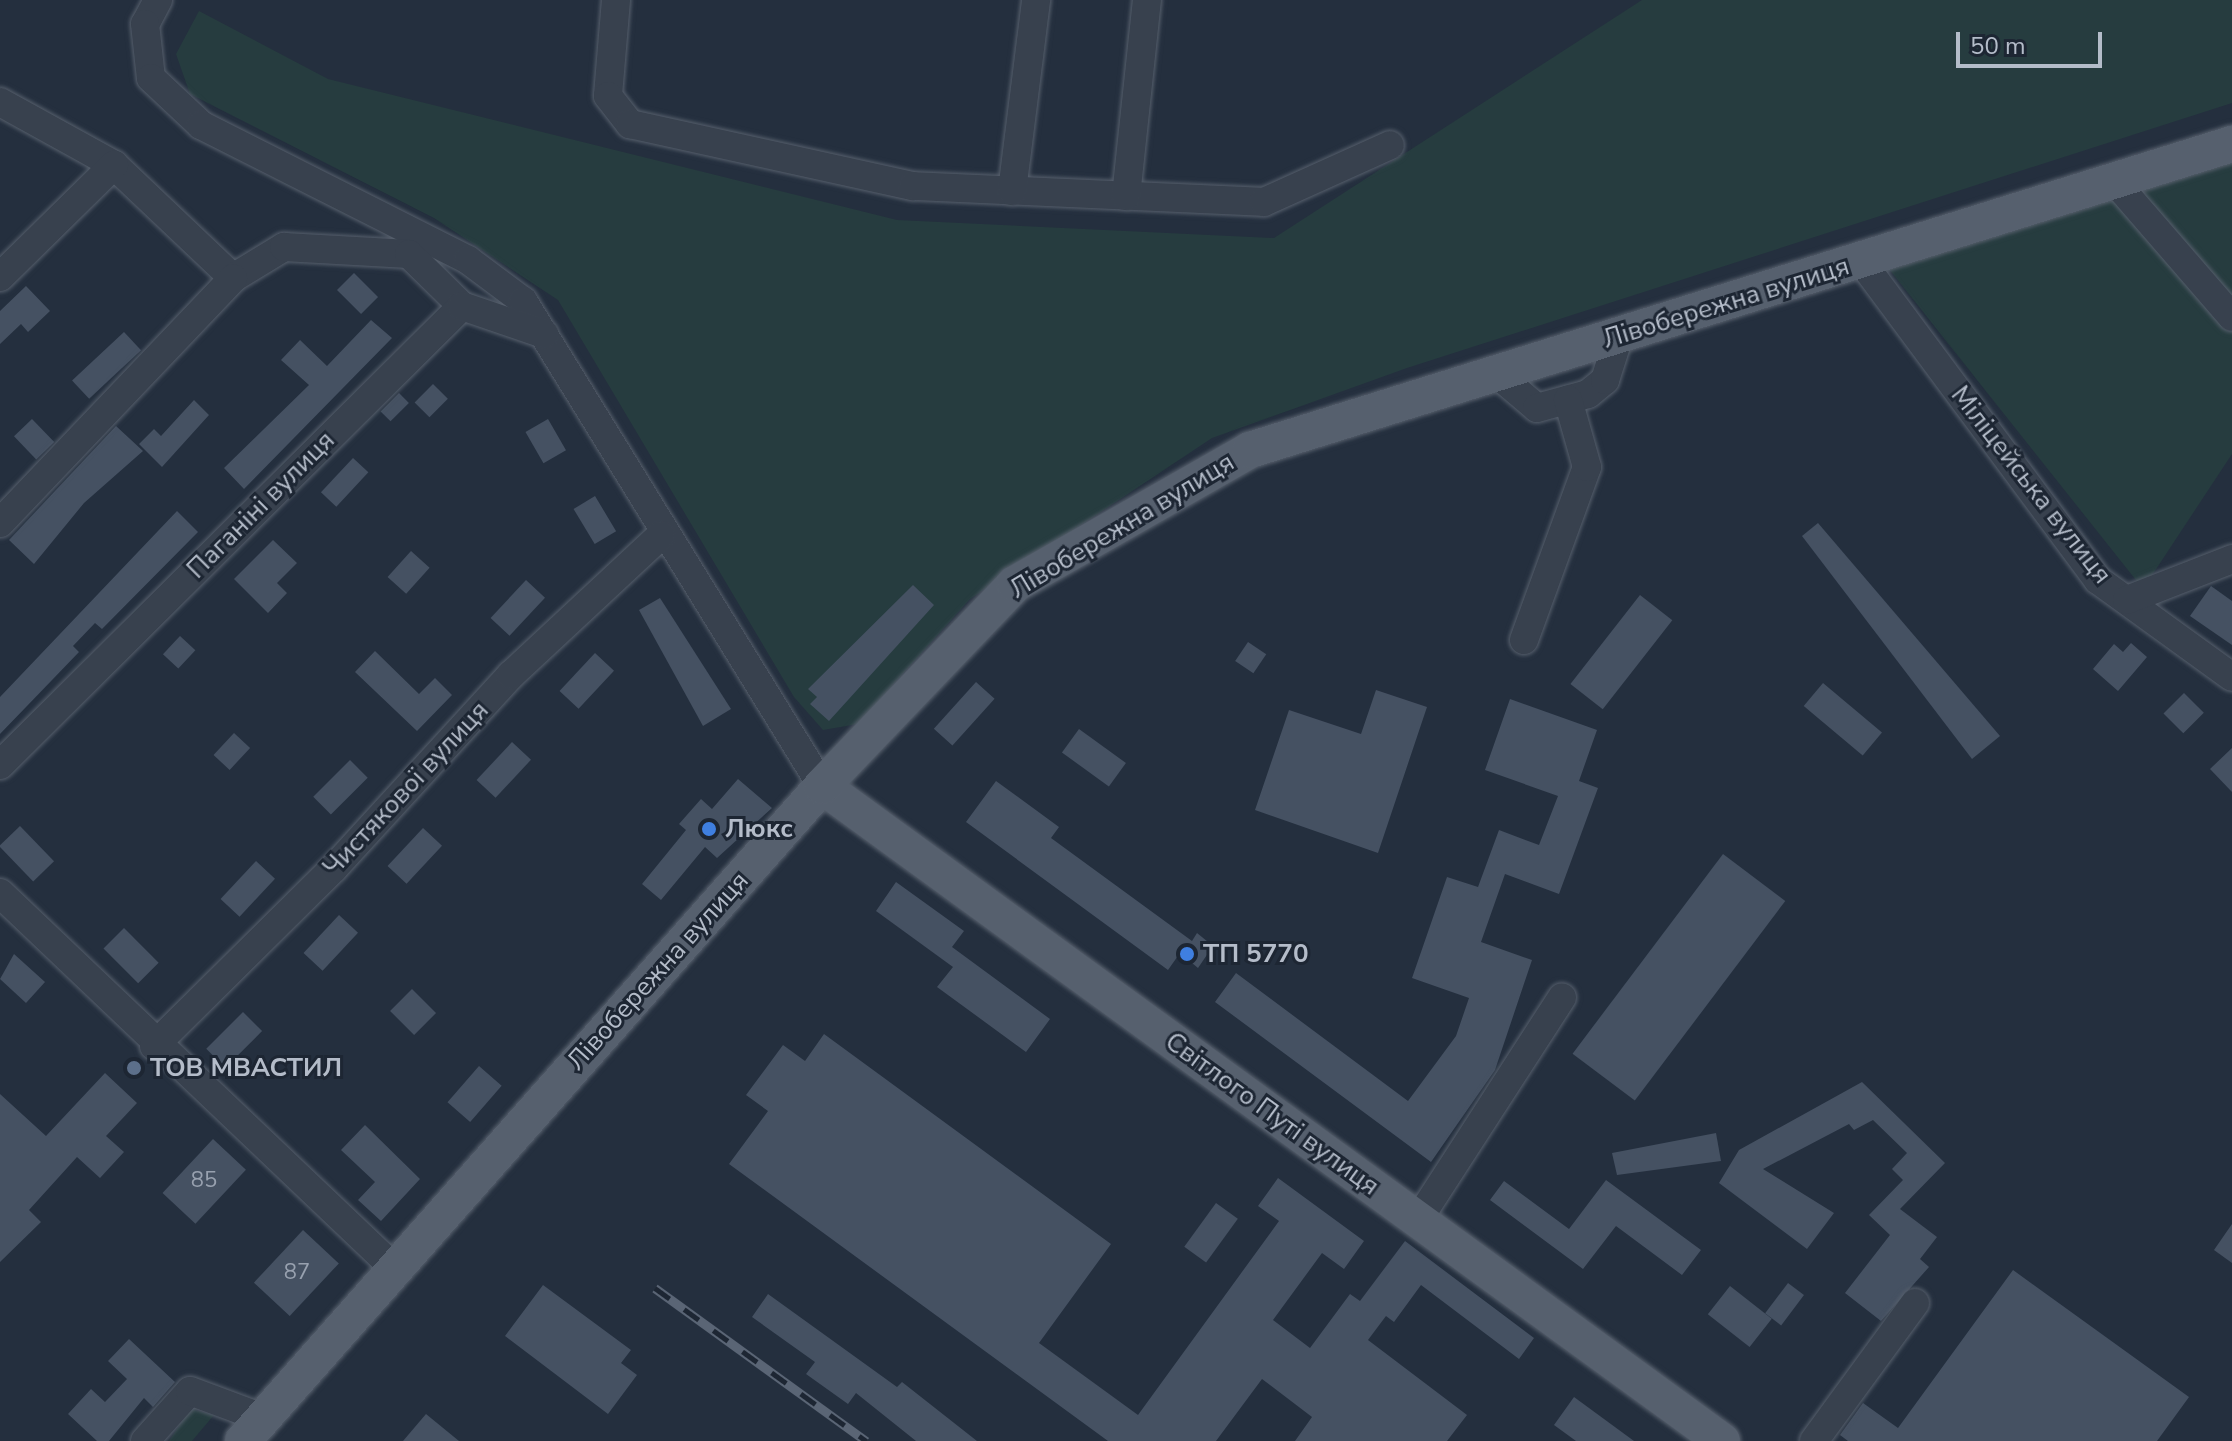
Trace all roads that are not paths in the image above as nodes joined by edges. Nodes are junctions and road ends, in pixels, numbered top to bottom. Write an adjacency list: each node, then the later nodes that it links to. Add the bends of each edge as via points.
1 (158, 0): 17 (street, via 145,24 151,78 201,125 468,260 523,301)
2 (616, 0): 10 (street, via 608,96 630,124 913,186)
3 (1036, 0): 10 (street)
4 (1147, 0): 11 (street)
5 (0, 102): 8 (street)
6 (2232, 144): 9 (main road, Лівобережна вулиця)
7 (1390, 145): 11 (street, via 1264,202)
8 (114, 165): 13 (street); 14 (street)
9 (2116, 183): 12 (main road, Лівобережна вулиця); 16 (street)
10 (1012, 191): 11 (street)
11 (1126, 196)
12 (1861, 261): 18 (main road, Лівобережна вулиця); 24 (street, Міліцейська вулиця, via 2098,580)
13 (0, 277)
14 (233, 278): 15 (street, via 284,247 409,254); 21 (street)
15 (462, 306): 17 (street); 27 (street, Паганіні вулиця)
16 (2232, 317)
17 (544, 334): 22 (street)
18 (1619, 336): 19 (main road, Лівобережна вулиця); 20 (street, via 1605,380)
19 (1497, 374): 20 (street, via 1537,408); 28 (main road, Лівобережна вулиця, via 1250,450 1015,584)
20 (1568, 400): 25 (street, via 1587,467)
21 (0, 523)
22 (661, 535): 28 (street); 31 (street, Чистякової вулиця, via 511,675 334,868)
23 (2232, 559): 24 (street)
24 (2127, 600): 26 (street, Міліцейська вулиця)
25 (1524, 640)
26 (2232, 677)
27 (0, 765)
28 (822, 786): 32 (main road, Світлого Путі вулиця); 33 (main road, Лівобережна вулиця)
29 (0, 893): 31 (street)
30 (1562, 997): 32 (street)
31 (154, 1046): 33 (street)
32 (1418, 1220): 37 (main road, Світлого Путі вулиця)
33 (394, 1268): 35 (main road, Лівобережна вулиця)
34 (1915, 1303): 38 (street)
35 (253, 1430): 36 (street, via 190,1391)
36 (145, 1441)
37 (1722, 1441)
38 (1814, 1441)

